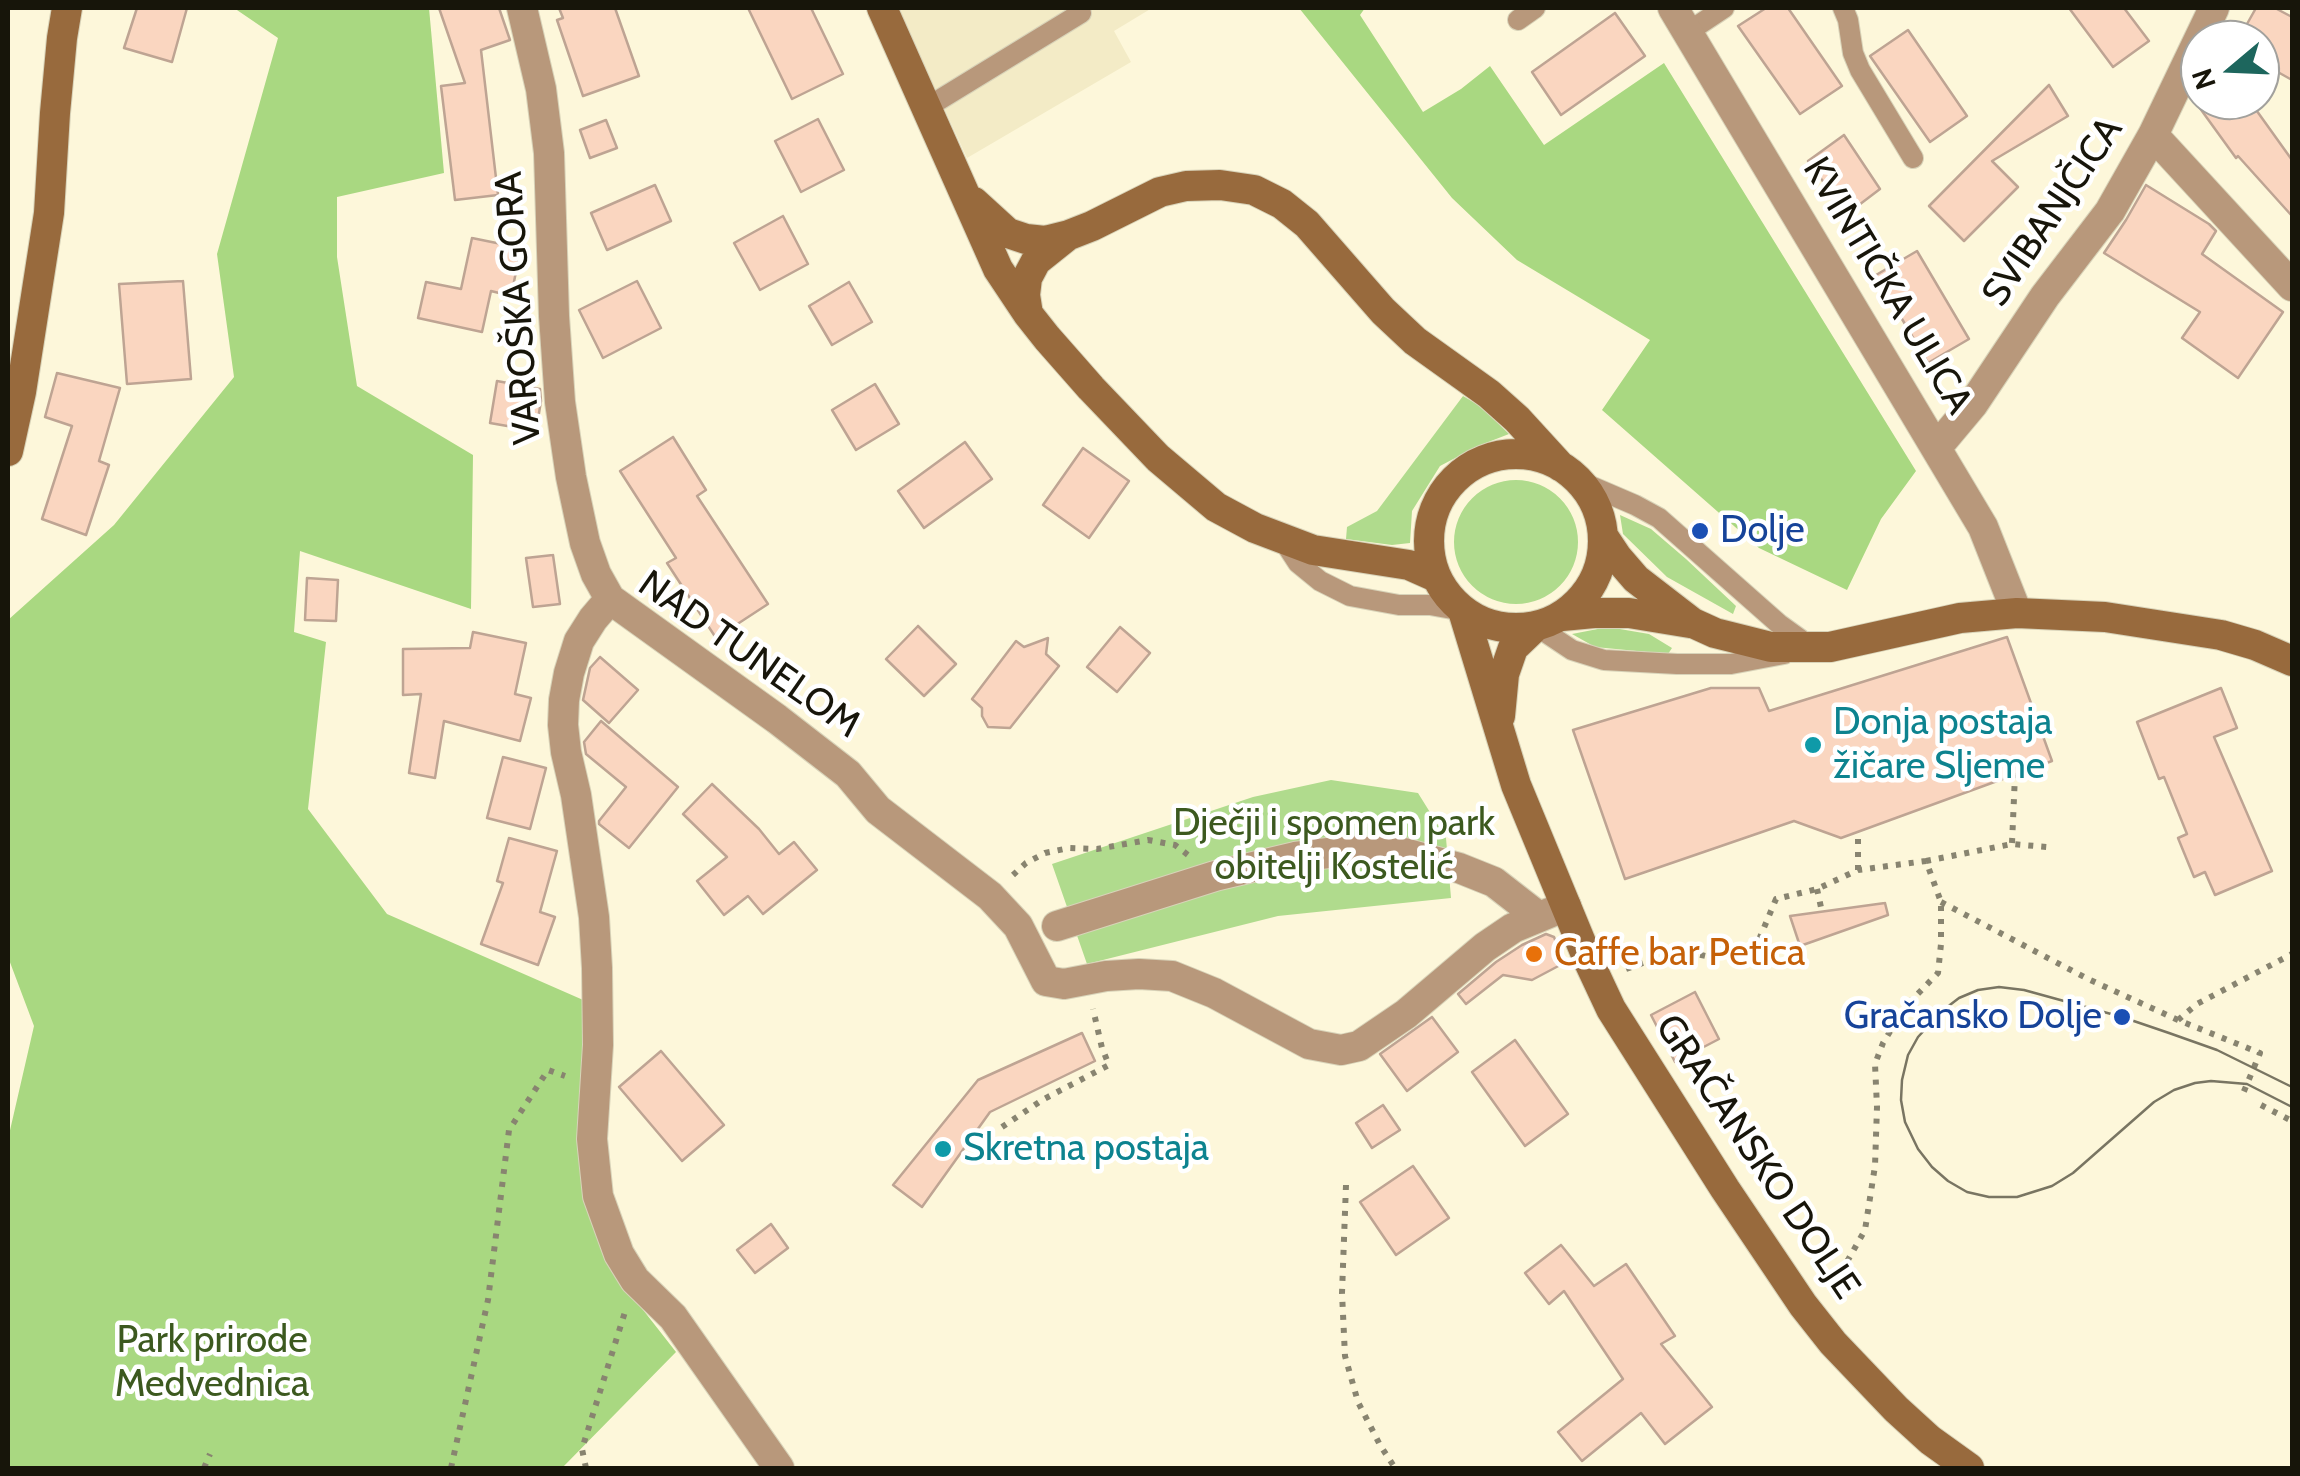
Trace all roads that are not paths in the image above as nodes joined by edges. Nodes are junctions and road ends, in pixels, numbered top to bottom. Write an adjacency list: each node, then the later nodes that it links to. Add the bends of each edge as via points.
1 (68, 8): 17 (main road, via 49,213)
2 (522, 8): 22 (street, VAROŠKA GORA, via 549,153 570,478 585,543)
3 (882, 8): 9 (main road)
4 (1724, 8): 8 (lane)
5 (1842, 8): 11 (lane, via 1860,70)
6 (2214, 8): 10 (street, SVIBANJČICA)
7 (1081, 13): 9 (lane)
8 (1681, 20): 16 (street, KVINTIČKA ULICA)
9 (926, 108): 12 (main road)
10 (2153, 136): 14 (street); 16 (street, SVIBANJČICA, via 2110,211)
11 (1914, 158)
12 (965, 193): 13 (main road, via 1008,233 1046,241); 15 (main road, via 998,269)
13 (1069, 236): 15 (main road, via 1036,261 1027,278); 18 (main road, via 1160,192 1220,185 1254,190 1306,224 1383,311 1489,394)
14 (2292, 286)
15 (1028, 314): 20 (main road, via 1173,472 1216,507)
16 (1937, 447): 24 (street, KVINTIČKA ULICA, via 1984,527)
17 (8, 451)
18 (1570, 473): 19 (main road, via 1591,497); 21 (main road, via 1512,454 1468,468 1439,499 1431,520); 27 (lane, via 1659,518)
19 (1603, 536): 25 (main road, via 1599,569 1586,593); 26 (main road, via 1636,579)
20 (1284, 540): 21 (main road, via 1409,565); 23 (lane, via 1298,563 1350,596)
21 (1436, 577): 23 (main road)
22 (610, 600): 30 (street, NAD TUNELOM, via 806,741 848,774 878,810 990,896 1018,926 1046,981 1172,976 1309,1044 1341,1050 1378,1034 1513,928); 32 (street, NAD TUNELOM, via 579,641 563,713 594,917 592,1139 598,1196 635,1280 674,1318)
23 (1463, 611): 25 (main road, via 1508,628); 29 (main road, GRAČANSKO DOLJE)
24 (2017, 613): 27 (main road); 28 (main road, via 2105,617 2220,635)
25 (1549, 621): 26 (main road, via 1594,612); 27 (lane, via 1572,650 1604,660 1731,664); 29 (main road, GRAČANSKO DOLJE, via 1513,648 1500,698)
26 (1693, 623): 27 (main road, via 1770,647)
27 (1813, 648)
28 (2292, 662)
29 (1500, 732): 30 (main road, GRAČANSKO DOLJE)
30 (1553, 912): 31 (street, via 1459,868 1404,854 1345,852 1215,876); 33 (main road, GRAČANSKO DOLJE, via 1803,1304 1896,1408)
31 (1057, 926)
32 (779, 1468)
33 (1969, 1468)

